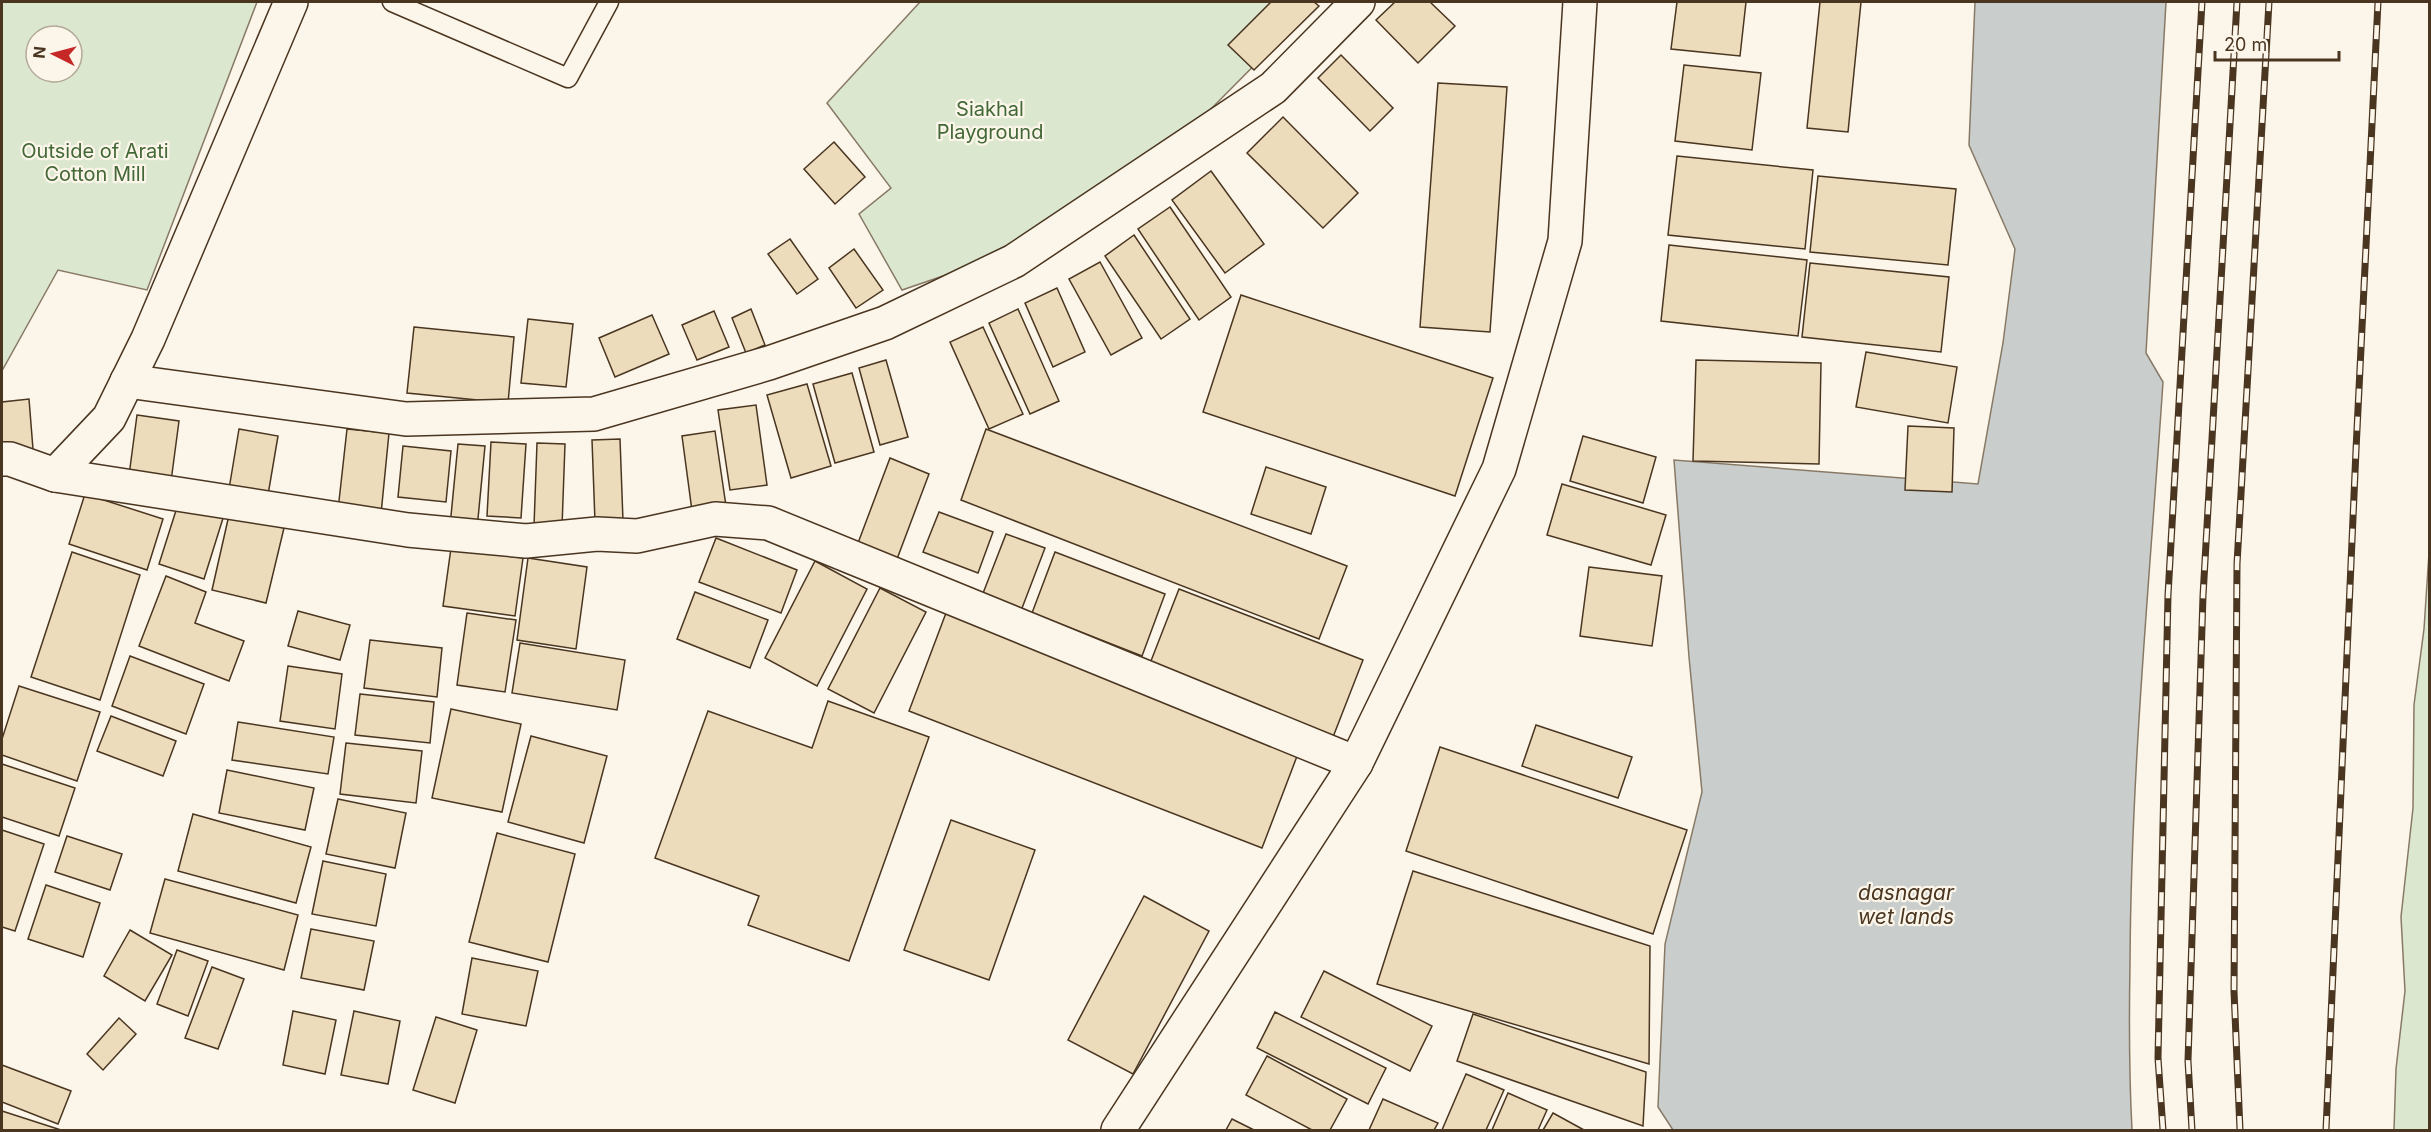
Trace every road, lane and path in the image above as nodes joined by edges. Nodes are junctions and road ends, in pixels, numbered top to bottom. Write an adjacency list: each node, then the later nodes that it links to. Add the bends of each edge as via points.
1 (291, 2): 6 (street)
2 (392, 2): 3 (lane, via 568,78)
3 (609, 2)
4 (1358, 2): 6 (street, via 1273,88 1014,261 885,323 769,363 594,414 406,419)
5 (1580, 2): 9 (street, via 1565,241 1499,469)
6 (127, 381): 8 (street, via 109,418)
7 (2, 459): 8 (street)
8 (55, 475): 9 (street, via 408,530 526,541 597,534 637,536 715,519 768,523)
9 (1356, 763): 10 (street)
10 (1118, 1131)

